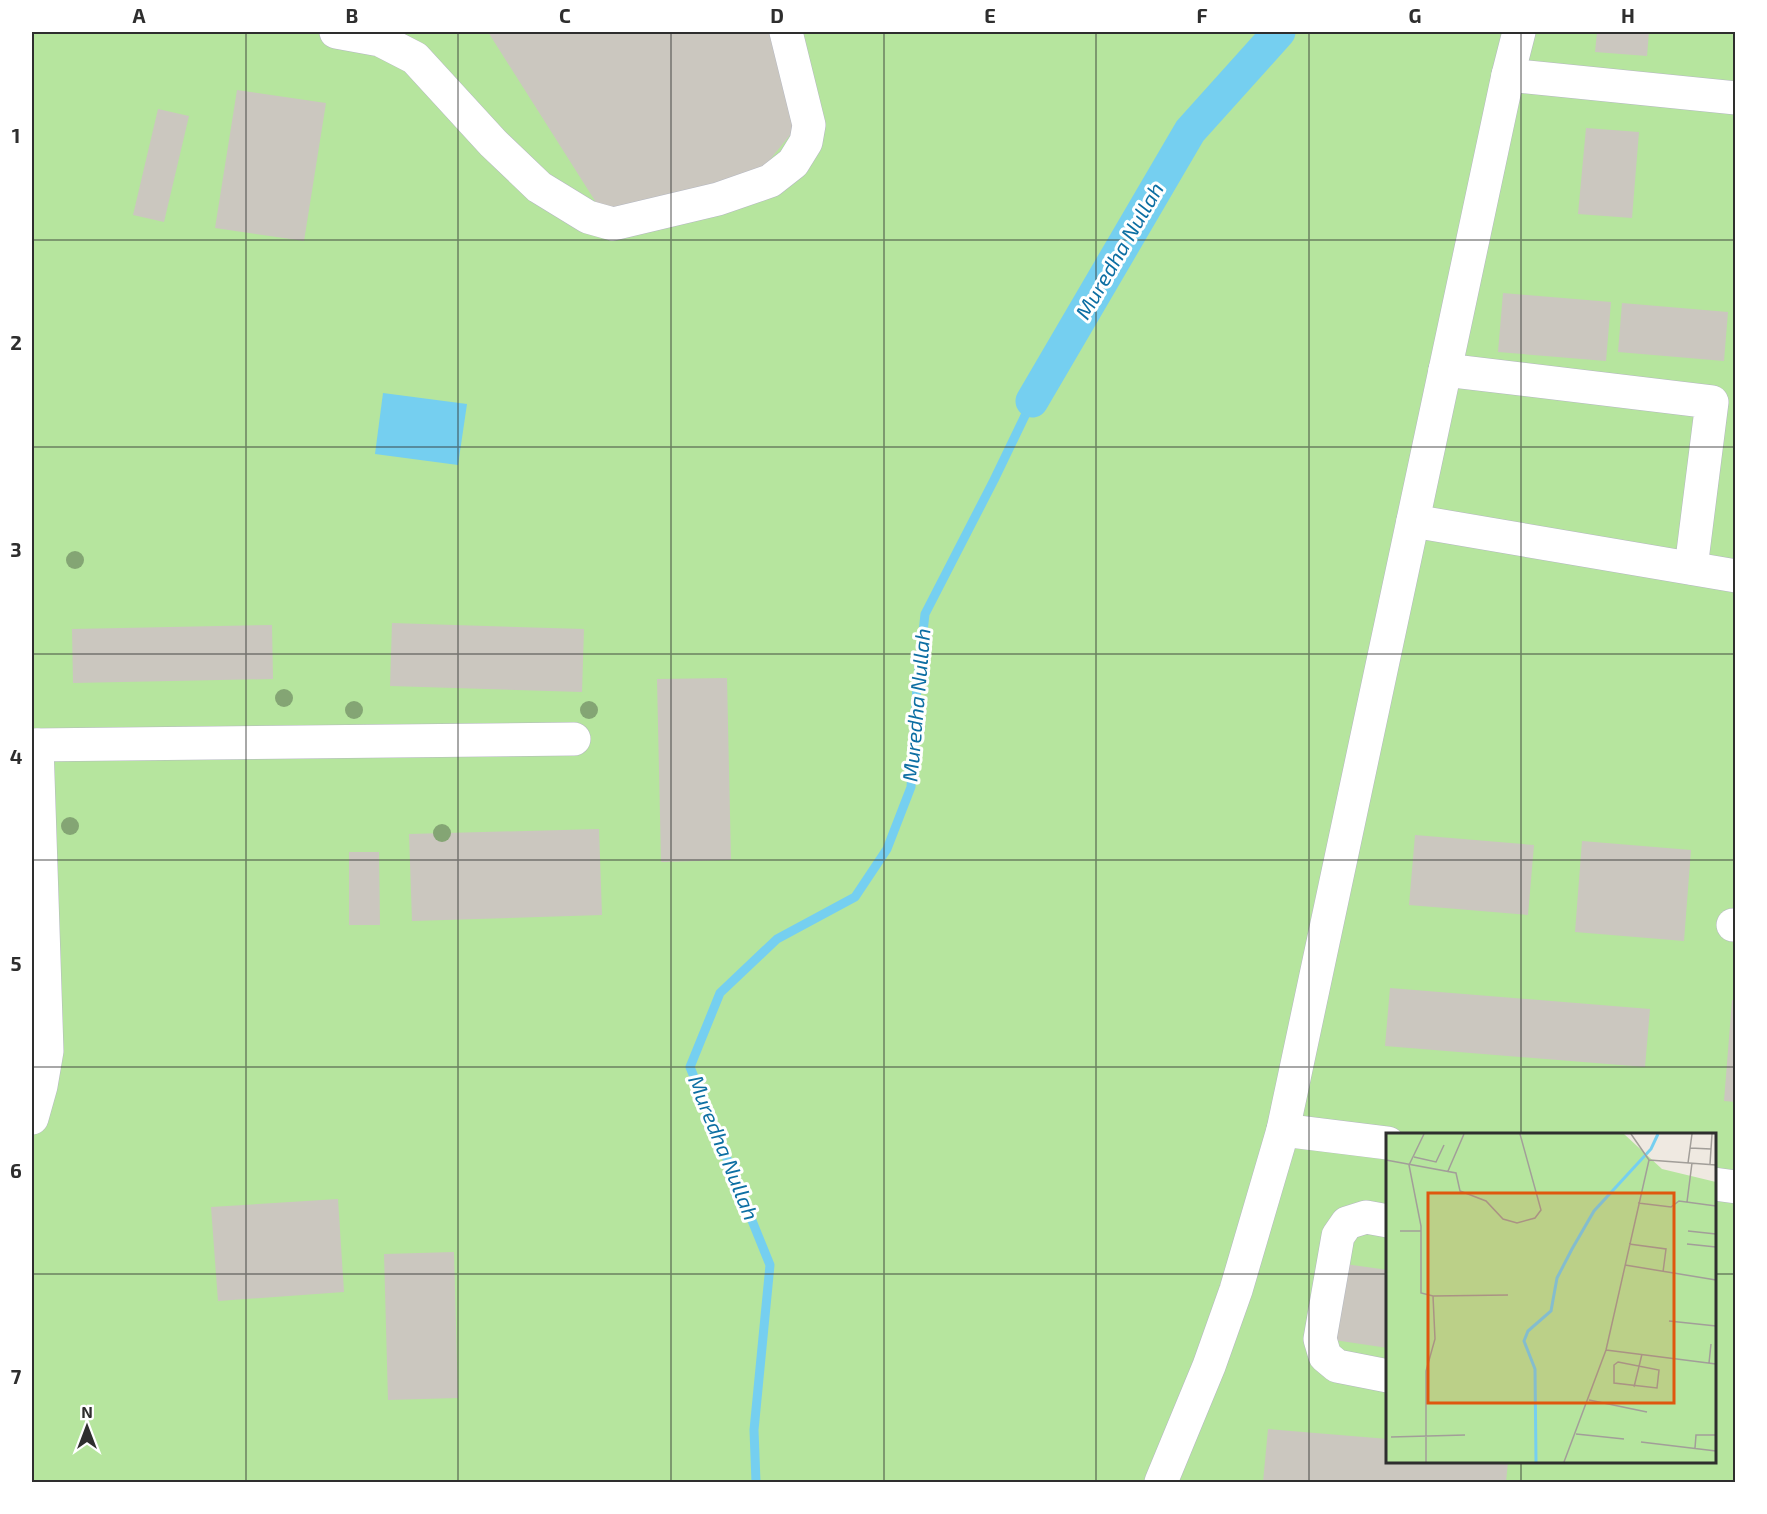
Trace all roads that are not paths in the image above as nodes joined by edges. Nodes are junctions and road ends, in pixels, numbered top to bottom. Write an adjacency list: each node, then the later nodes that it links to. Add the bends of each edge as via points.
1 (336, 32): 2 (street, via 380,40 415,58 539,187 588,217 613,224 718,199 770,181 793,163 806,142 809,125)
2 (786, 32)
3 (1519, 32): 4 (street)
4 (1508, 75): 5 (street); 6 (street)
5 (1736, 98)
6 (1445, 370): 7 (street); 8 (street, via 1712,402)
7 (1413, 520): 8 (street); 13 (street)
8 (1691, 568): 9 (street)
9 (1736, 576)
10 (574, 739): 11 (street)
11 (34, 745): 12 (street, via 47,1051)
12 (32, 1118)
13 (1283, 1130): 14 (street); 19 (street, via 1236,1290)
14 (1386, 1143)
15 (1716, 1184): 16 (street)
16 (1736, 1186)
17 (1386, 1221): 18 (street, via 1366,1218 1347,1223 1338,1236 1320,1340 1325,1356 1337,1366)
18 (1386, 1376)
19 (1161, 1482)

